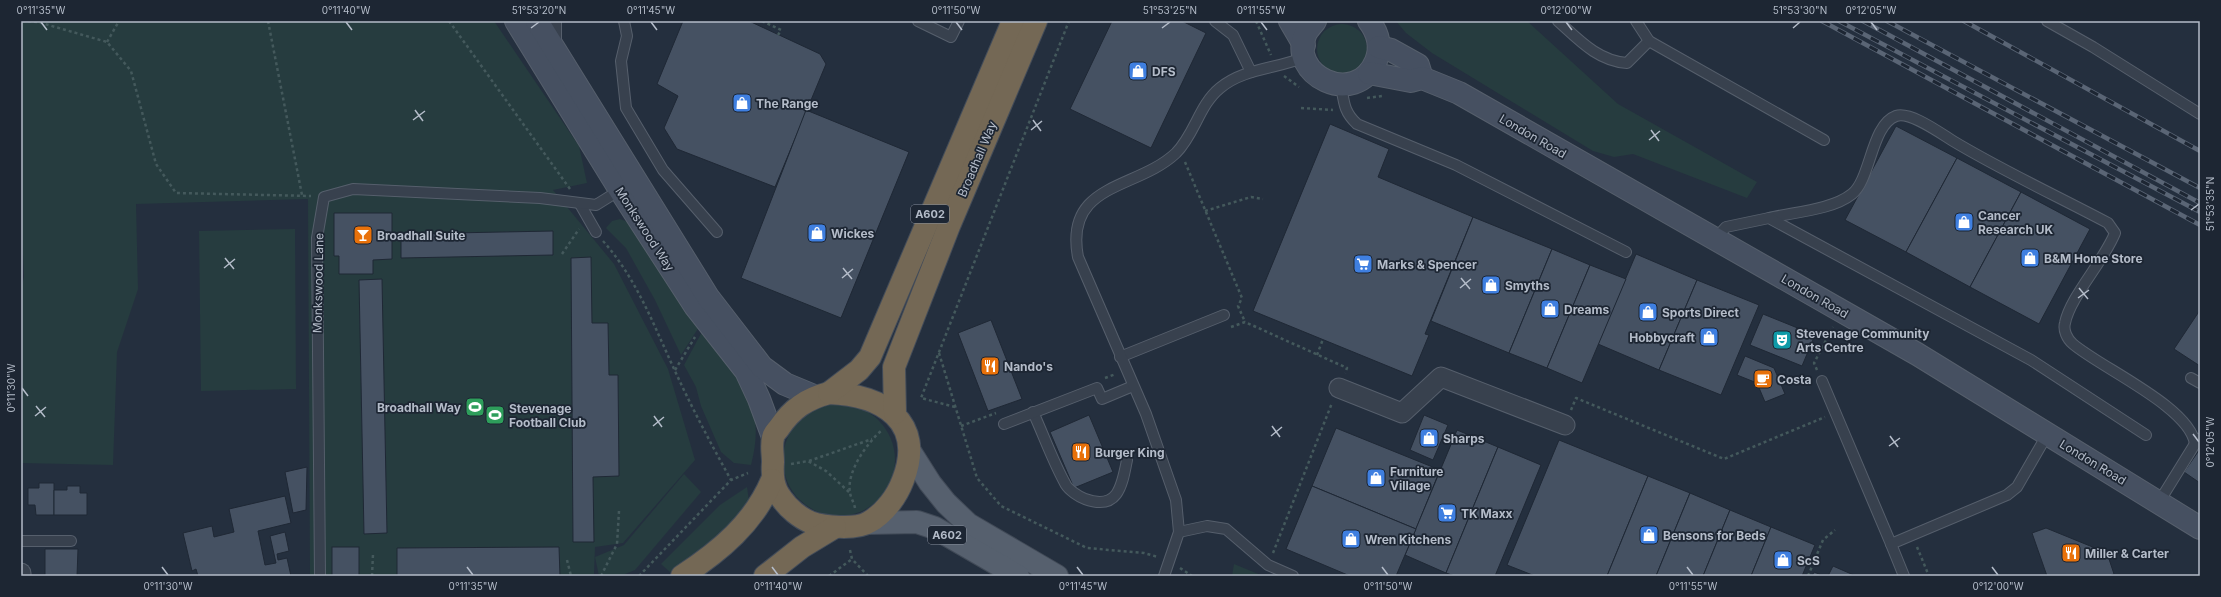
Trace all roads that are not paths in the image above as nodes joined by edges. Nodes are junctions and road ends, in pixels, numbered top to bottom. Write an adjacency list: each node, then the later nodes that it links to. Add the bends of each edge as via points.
1 (516, 21): 26 (main road, Monkswood Way)
2 (537, 21): 19 (main road, Monkswood Way)
3 (556, 21): 19 (lane)
4 (624, 21): 30 (lane, via 627,36 621,61 626,108 663,170)
5 (918, 21): 6 (lane, via 951,37)
6 (959, 21)
7 (1013, 21): 40 (highway, Broadhall Way / A602, via 870,357 859,370)
8 (1036, 21): 42 (highway, Broadhall Way / A602, via 949,226 894,367)
9 (1215, 21): 20 (lane, via 1233,34)
10 (1290, 21): 18 (main road)
11 (1315, 21): 18 (main road, via 1306,34)
12 (1369, 21): 17 (main road, via 1375,29)
13 (1558, 21): 16 (lane, via 1587,47 1614,62 1627,63)
14 (1636, 21): 16 (lane)
15 (2047, 21): 24 (lane)
16 (1649, 41): 25 (lane)
17 (1379, 47): 21 (main road, via 1379,55); 22 (main road, via 1391,50 1418,65)
18 (1304, 51): 20 (lane); 23 (main road, via 1310,69 1320,78 1334,85)
19 (558, 55): 40 (main road, Monkswood Way, via 708,297 762,367 785,384)
20 (1250, 72): 34 (lane, via 1220,88 1208,101 1185,141 1162,165 1095,197 1085,209 1075,242 1078,257)
21 (1369, 73): 22 (main road, London Road, via 1411,81); 23 (main road, via 1351,84)
22 (1422, 78): 31 (main road, London Road, via 1459,93)
23 (1341, 85): 32 (lane, via 1348,116 1357,124 1456,165)
24 (2200, 114)
25 (1824, 140)
26 (620, 190): 27 (lane, via 596,205); 47 (main road, Monkswood Way, via 695,306 746,371)
27 (580, 204): 29 (lane); 63 (lane, Monkswood Lane, via 540,198 353,190 324,197 317,238)
28 (1769, 218): 31 (lane, via 1726,227); 46 (lane, via 2031,360); 48 (lane, via 1841,202 1859,186 1874,146 1886,125 1895,116 1904,115 1923,123 2108,223 2115,233 2109,248 2076,298 2065,322 2064,331 2072,344 2136,384 2179,418)
29 (596, 232)
30 (717, 232)
31 (1714, 240): 45 (main road, London Road, via 1917,354)
32 (1626, 252)
33 (1224, 315): 34 (lane)
34 (1120, 357): 38 (lane)
35 (2191, 378): 37 (lane)
36 (1822, 381): 59 (lane)
37 (2200, 383)
38 (1133, 386): 41 (lane, via 1102,399 1096,388); 56 (lane, via 1146,414 1176,500)
39 (1339, 388): 44 (street, via 1402,413 1441,377)
40 (822, 395): 42 (highway, via 852,394); 47 (highway, Broadhall Way, via 789,413)
41 (1033, 412): 43 (lane); 50 (lane, via 1066,486 1082,498 1096,503 1106,502 1116,496 1123,481)
42 (895, 413): 49 (highway, via 902,424)
43 (1004, 424)
44 (1565, 425)
45 (2047, 435): 52 (main road, London Road); 59 (lane, via 2017,487 2007,495)
46 (2146, 435)
47 (773, 437): 51 (highway)
48 (2197, 440): 52 (lane)
49 (911, 453): 53 (highway, via 900,489 884,510); 67 (main road, A602, via 942,498 968,524)
50 (1127, 460)
51 (779, 472): 54 (highway, via 782,499 793,511 809,522); 64 (highway, via 750,520 729,540)
52 (2159, 502): 55 (main road, London Road)
53 (862, 516): 54 (highway); 66 (main road, A602, via 917,522 935,528)
54 (835, 527): 65 (highway, via 802,547)
55 (2200, 528)
56 (1179, 532): 61 (lane); 68 (lane, via 1207,526 1226,529 1268,565)
57 (21, 541): 58 (lane)
58 (71, 541)
59 (1891, 544): 69 (lane)
60 (21, 573): 62 (street)
61 (1162, 575)
62 (21, 576)
63 (320, 576)
64 (682, 576)
65 (765, 576)
66 (1018, 576)
67 (1057, 576)
68 (1294, 576)
69 (1904, 576)

